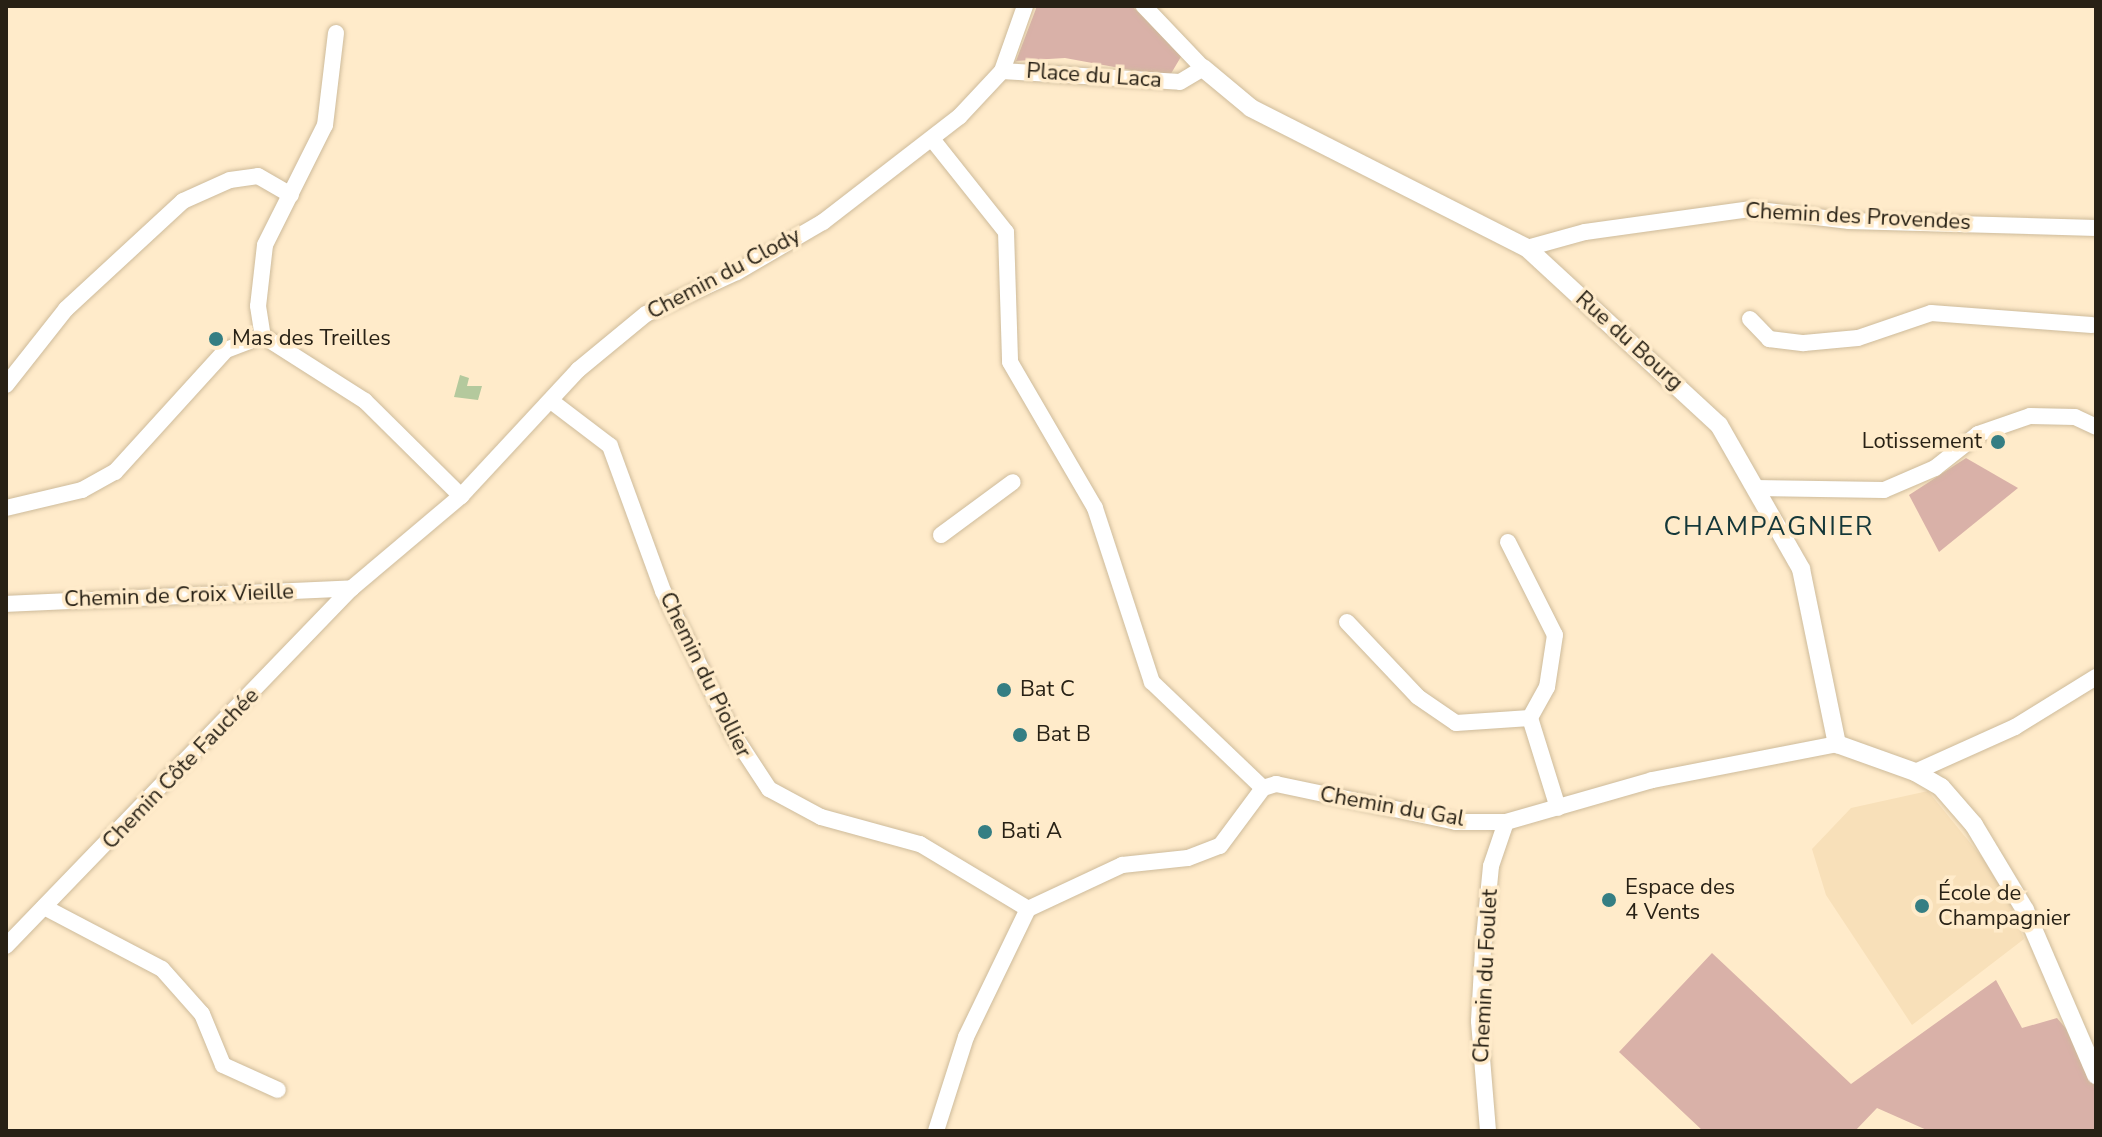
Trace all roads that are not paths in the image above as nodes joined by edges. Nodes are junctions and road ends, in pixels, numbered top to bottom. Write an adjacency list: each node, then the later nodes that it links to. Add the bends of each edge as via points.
1 (1025, 6): 5 (street, Place du Laca)
2 (1144, 6): 4 (street, Place du Laca)
3 (336, 33): 8 (street, via 325,125)
4 (1203, 68): 5 (street, Place du Laca, via 1180,82); 6 (street, Place du Laca)
5 (1002, 71): 7 (street, Chemin du Clody)
6 (1234, 97): 10 (street, Rue du Bourg)
7 (932, 139): 15 (street, Chemin du Clody, via 823,222 737,272 646,314); 30 (street, via 1006,232 1010,362 1095,508 1152,682)
8 (291, 195): 13 (street, via 265,245 258,306); 14 (street, via 258,176 230,180 183,201 76,298)
9 (2096, 228): 10 (street, Chemin des Provendes, via 1849,221 1751,209 1585,232)
10 (1527, 248): 18 (street, Rue du Bourg, via 1719,425)
11 (1750, 319): 12 (street, via 1769,339 1804,343 1858,338 1931,313)
12 (2092, 325)
13 (263, 336): 19 (street, via 343,383); 20 (street, via 226,350 115,472 82,490)
14 (6, 385)
15 (551, 401): 19 (street, Chemin du Clody); 34 (street, Chemin du Piollier, via 610,446 663,591 737,741 769,789 821,817 920,844)
16 (2096, 427): 18 (street, via 2075,417 2030,416 1978,434 1935,468 1884,490)
17 (1013, 482): 21 (street)
18 (1755, 488): 28 (street, Rue du Bourg, via 1801,569)
19 (461, 496): 23 (street, Chemin du Clody)
20 (6, 508)
21 (941, 535)
22 (1508, 542): 27 (street, via 1555,635 1547,687)
23 (352, 588): 24 (street, Chemin de Croix Vieille); 33 (street, Chemin Côte Fauchée)
24 (6, 604)
25 (1347, 622): 27 (street, via 1418,697 1456,723)
26 (2096, 677): 29 (street, via 2015,727)
27 (1530, 718): 31 (street)
28 (1837, 744): 29 (street); 31 (street, Chemin du Gal, via 1652,780)
29 (1915, 772): 36 (street, via 1941,787 2000,866)
30 (1263, 788): 32 (street, Chemin du Gal, via 1276,784 1456,822); 34 (street, via 1220,846 1188,858 1122,865)
31 (1558, 808): 32 (street, Chemin du Gal)
32 (1506, 822): 39 (street, Chemin du Foulet, via 1491,866 1483,949 1479,1021)
33 (44, 907): 35 (street, Chemin Côte Fauchée); 37 (street, via 162,969 202,1014 223,1065)
34 (1028, 909): 38 (street, via 966,1037)
35 (6, 946)
36 (2096, 1075)
37 (278, 1090)
38 (936, 1131)
39 (1488, 1131)

